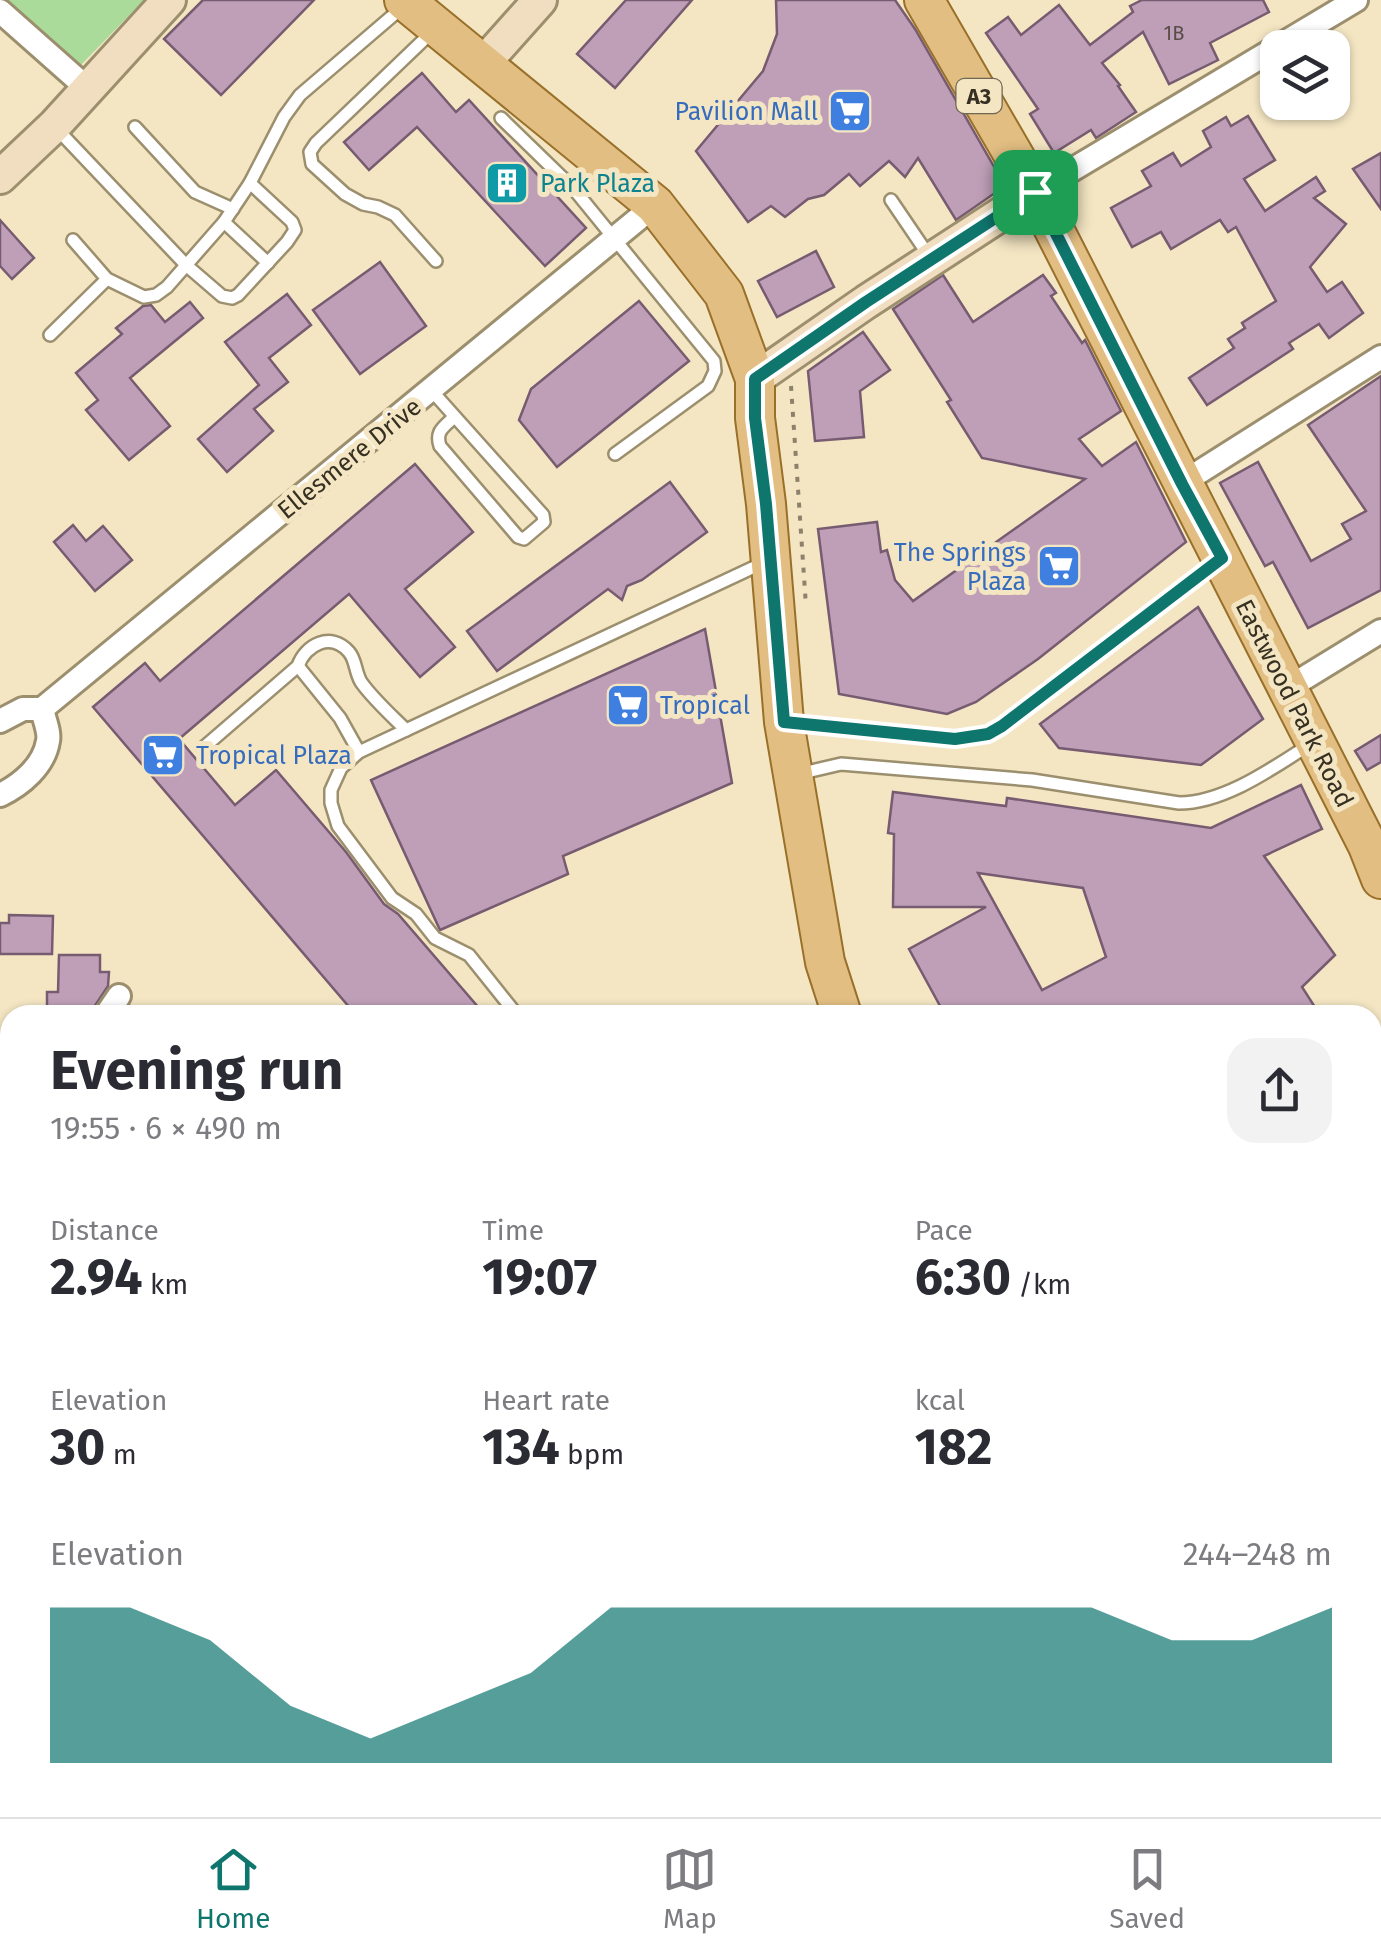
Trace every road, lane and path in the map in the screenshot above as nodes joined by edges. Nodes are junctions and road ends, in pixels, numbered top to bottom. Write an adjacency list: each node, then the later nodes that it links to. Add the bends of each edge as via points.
1 (169, 0): 9 (street)
2 (540, 0): 8 (street)
3 (924, 0): 17 (main road, Eastwood Park Road / A3)
4 (1356, 0): 17 (street)
5 (406, 1): 7 (main road); 15 (lane, via 300,96)
6 (0, 11): 9 (street)
7 (437, 28): 8 (main road); 25 (lane, via 310,152 312,164 345,194 395,215)
8 (482, 65): 13 (main road)
9 (88, 89): 11 (street)
10 (501, 118): 16 (lane)
11 (54, 126): 14 (street); 27 (lane)
12 (136, 127): 20 (lane, via 195,192)
13 (597, 158): 16 (lane); 19 (main road)
14 (0, 177)
15 (250, 183): 20 (lane); 26 (lane, via 295,230)
16 (573, 188): 22 (lane)
17 (1035, 192): 24 (street); 36 (main road, Eastwood Park Road / A3)
18 (891, 200): 24 (lane)
19 (654, 205): 22 (street, Ellesmere Drive); 32 (main road, via 724,294)
20 (233, 209): 21 (lane)
21 (224, 222): 26 (lane); 27 (lane)
22 (615, 238): 33 (street, Ellesmere Drive); 35 (lane, via 714,361 715,371 708,386)
23 (72, 240): 28 (lane)
24 (931, 260): 30 (street)
25 (436, 261)
26 (268, 263): 27 (lane, via 232,298)
27 (186, 265): 28 (lane, via 156,295 144,297)
28 (107, 279): 29 (lane)
29 (50, 335)
30 (788, 356): 32 (street); 39 (path)
31 (1381, 357): 36 (street)
32 (755, 379): 38 (main road)
33 (432, 391): 34 (lane); 43 (street, Ellesmere Drive)
34 (454, 418): 34 (lane, via 438,432 440,446 524,539 540,528 543,515)
35 (614, 454)
36 (1182, 484): 37 (main road, Eastwood Park Road / A3)
37 (1222, 558): 42 (main road, Eastwood Park Road / A3); 45 (lane, via 988,734 955,739)
38 (770, 560): 45 (main road); 46 (lane)
39 (807, 616)
40 (1381, 630): 42 (street)
41 (298, 666): 46 (lane, via 310,647 339,644 351,654 362,682); 48 (lane); 49 (lane)
42 (1288, 688): 47 (main road, Eastwood Park Road / A3)
43 (42, 709): 44 (street, Ellesmere Drive, via 23,709); 51 (street, via 49,740 36,768)
44 (0, 721)
45 (784, 722): 50 (main road)
46 (406, 730): 49 (lane)
47 (1315, 742): 50 (lane, via 1219,796 1193,803 1032,780 842,764); 52 (main road, Eastwood Park Road / A3)
48 (203, 748)
49 (359, 752): 53 (lane, via 331,790 338,826 392,898 436,938 469,955)
50 (794, 781): 54 (main road, via 824,962)
51 (0, 794)
52 (1381, 879)
53 (508, 1005)
54 (839, 1005)

